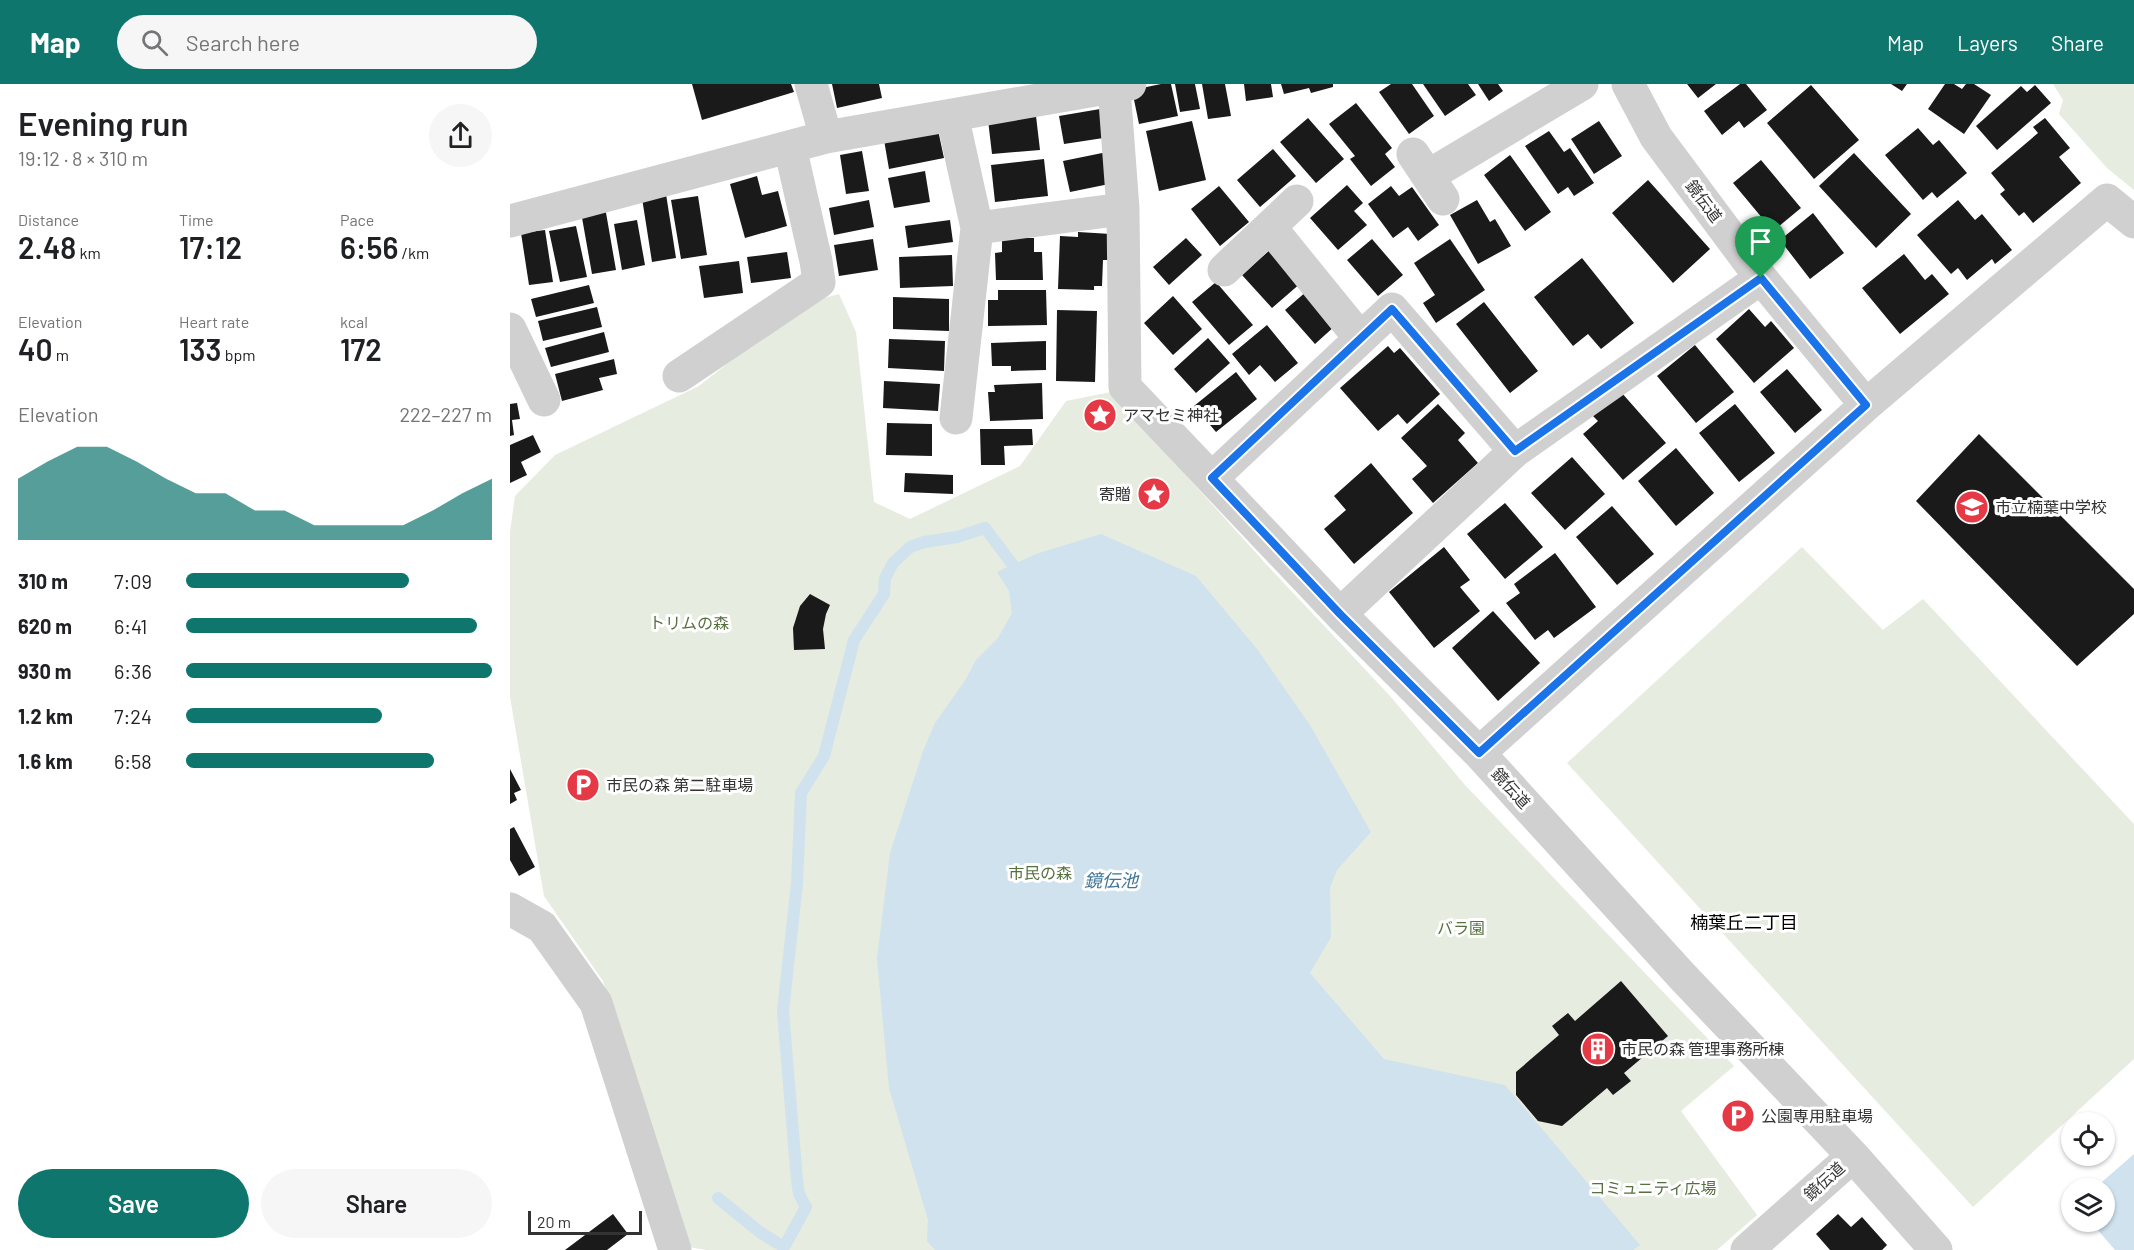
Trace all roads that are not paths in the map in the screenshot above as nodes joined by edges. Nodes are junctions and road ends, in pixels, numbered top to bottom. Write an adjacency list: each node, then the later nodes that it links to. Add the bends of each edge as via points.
1 (811, 84): 6 (street)
2 (1582, 84): 8 (street)
3 (1628, 84): 16 (street, 鏡伝道, via 1656,137)
4 (1122, 86): 5 (street); 10 (street)
5 (952, 115): 6 (street); 14 (street)
6 (826, 137): 7 (street)
7 (790, 147): 11 (street); 19 (street, via 819,282)
8 (1428, 176)
9 (1298, 201): 13 (street)
10 (1123, 209): 14 (street); 24 (street, via 1125,387 1136,409)
11 (510, 221)
12 (2134, 222): 21 (street, via 2106,200)
13 (1270, 227): 15 (street); 18 (street)
14 (977, 228): 22 (street)
15 (1224, 270)
16 (1761, 278): 21 (street, 鏡伝道); 23 (street)
17 (510, 329): 20 (street)
18 (1360, 338): 23 (street, via 1392,309); 24 (street)
19 (679, 376)
20 (544, 400)
21 (1866, 405): 26 (street, 鏡伝道)
22 (956, 418)
23 (1515, 451): 25 (street)
24 (1212, 478): 25 (street)
25 (1340, 614): 26 (street)
26 (1479, 753): 28 (street, 鏡伝道)
27 (510, 909): 29 (street, via 542,927 596,1003)
28 (1852, 1156): 30 (street, 鏡伝道); 31 (street)
29 (675, 1250)
30 (1747, 1250)
31 (1936, 1250)

